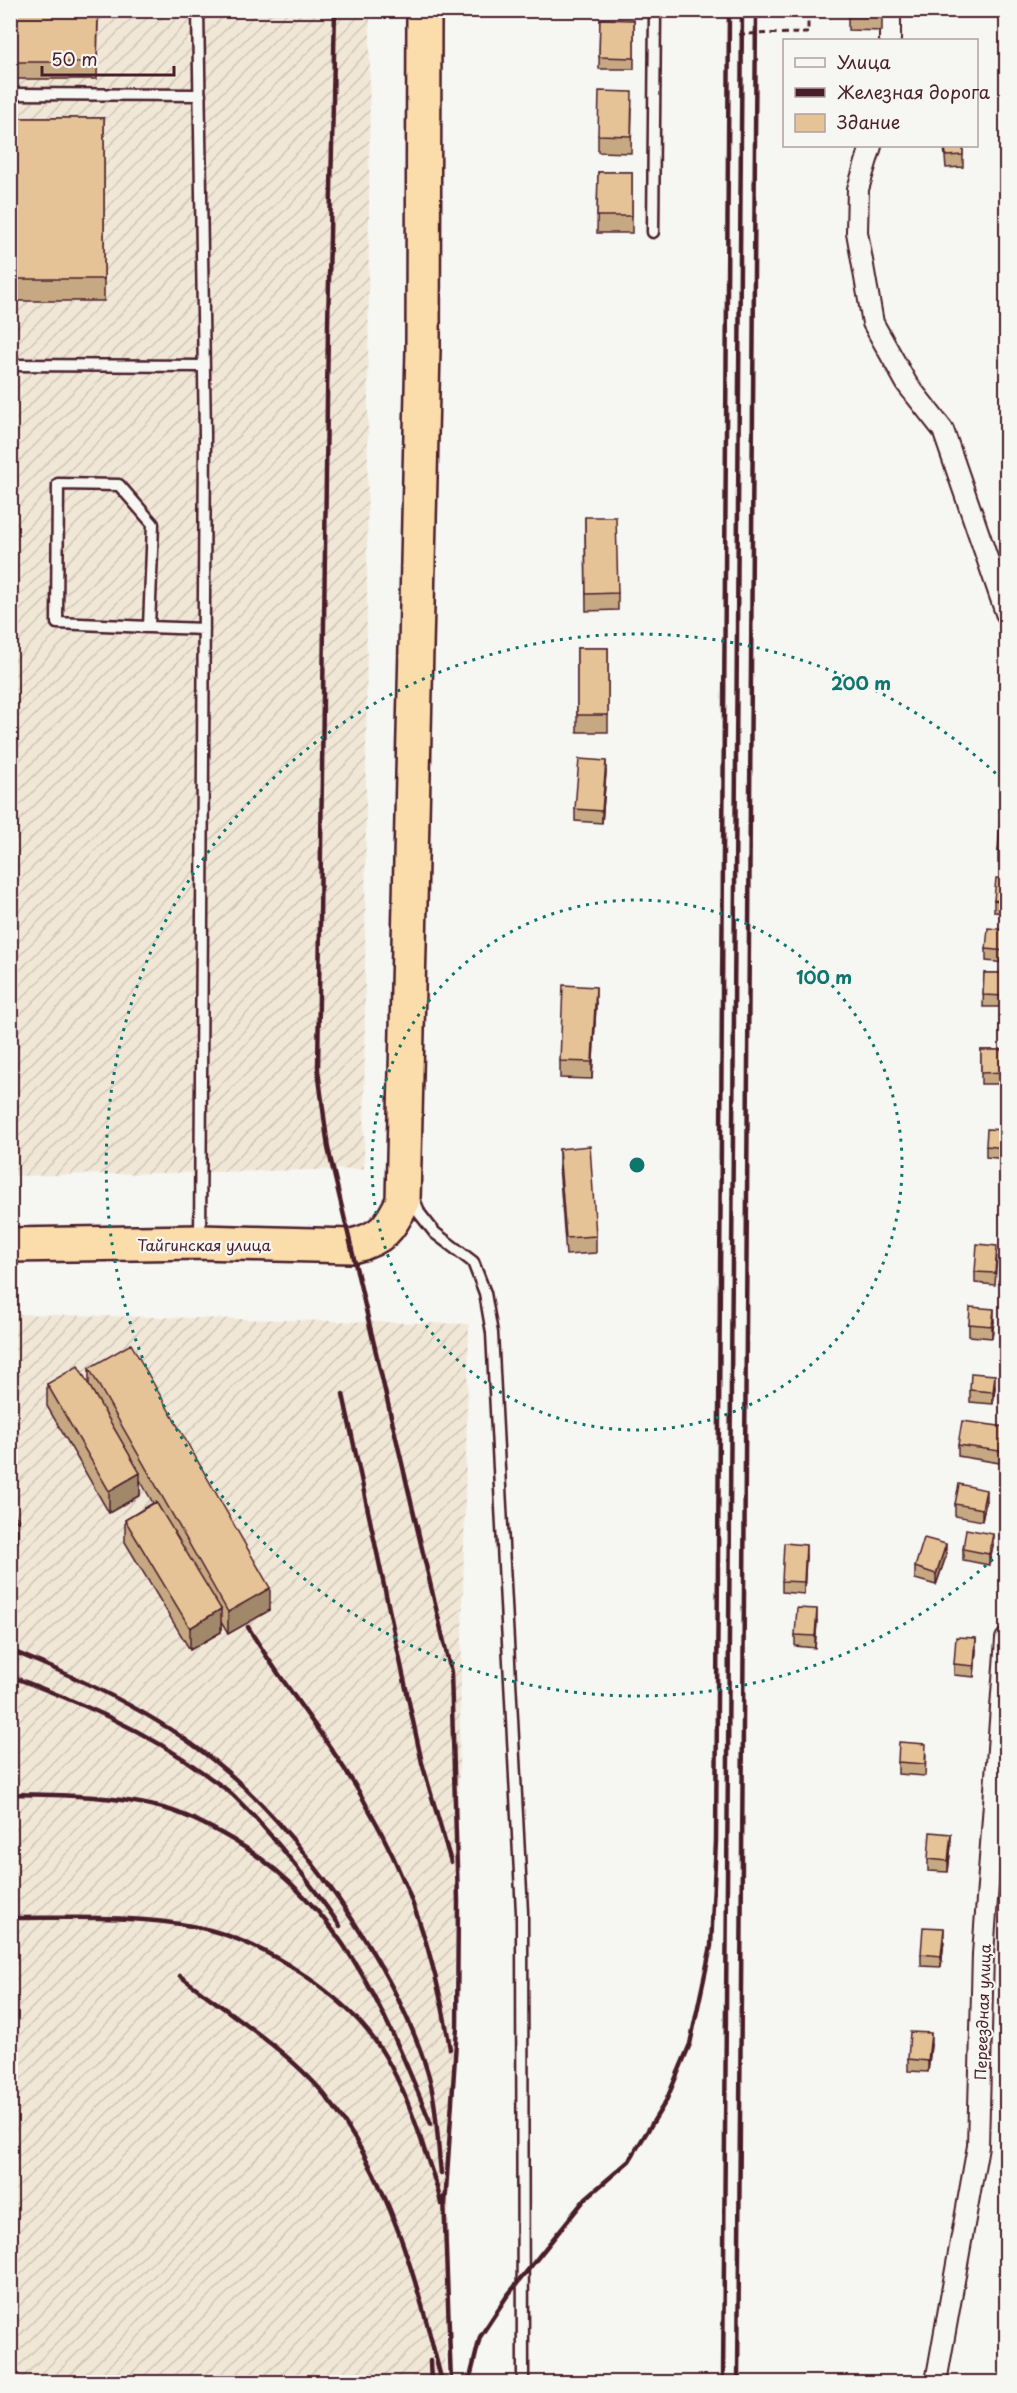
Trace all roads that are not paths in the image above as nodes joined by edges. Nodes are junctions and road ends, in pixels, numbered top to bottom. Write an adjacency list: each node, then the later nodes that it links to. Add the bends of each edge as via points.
1 (198, 10): 7 (lane)
2 (424, 10): 15 (highway, via 423,349)
3 (655, 10): 9 (lane)
4 (890, 10): 5 (street)
5 (890, 39)
6 (10, 94): 7 (lane)
7 (200, 95): 11 (lane)
8 (870, 147): 12 (street, via 858,189 857,232 873,323 907,384 943,430)
9 (653, 232)
10 (10, 364): 11 (lane)
11 (204, 366): 14 (lane)
12 (1006, 614)
13 (149, 627): 13 (lane, via 153,524 119,485 58,484 57,622); 14 (lane)
14 (204, 629): 16 (lane)
15 (405, 1178): 16 (highway, Тайгинская улица, via 403,1201 391,1225 372,1240 352,1246); 19 (lane, via 420,1214 473,1262 486,1293 492,1333 522,1912)
16 (200, 1242): 17 (highway, Тайгинская улица)
17 (10, 1245)
18 (1006, 1638): 20 (street, Переездная улица, via 984,1954 978,2146)
19 (523, 2382)
20 (936, 2382)

